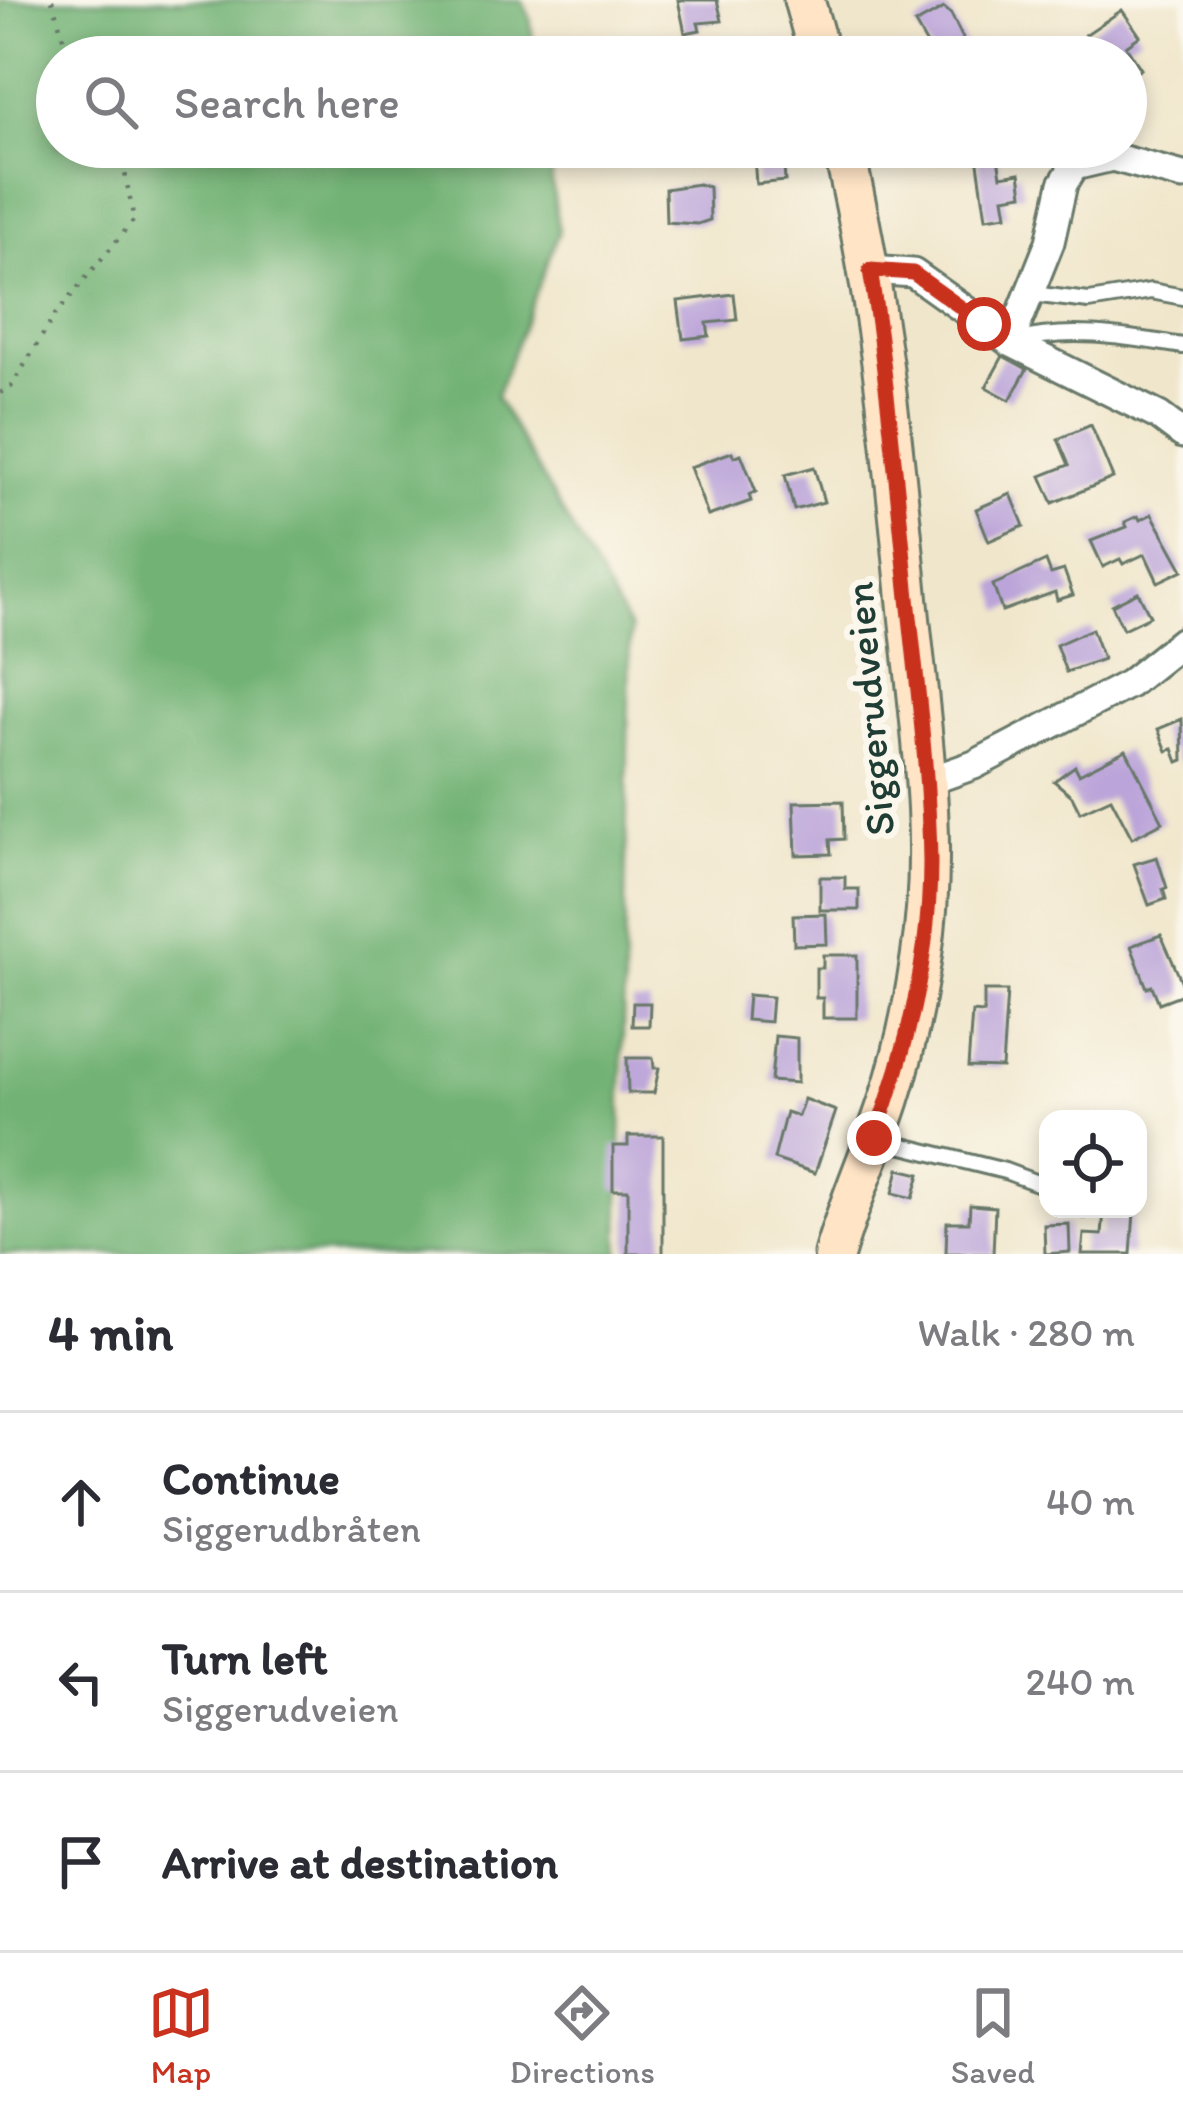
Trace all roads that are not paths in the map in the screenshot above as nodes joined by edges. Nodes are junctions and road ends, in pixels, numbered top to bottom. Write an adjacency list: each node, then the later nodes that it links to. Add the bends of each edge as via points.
1 (804, 0): 2 (main road)
2 (814, 36)
3 (1147, 166): 6 (street)
4 (848, 168): 7 (main road, Siggerudveien)
5 (1073, 168): 8 (street)
6 (1183, 176)
7 (870, 270): 10 (street, via 913,273); 14 (main road, Siggerudveien)
8 (1032, 294): 9 (lane); 10 (street)
9 (1183, 297)
10 (1010, 342): 11 (lane, via 1080,332); 12 (street)
11 (1183, 346)
12 (1183, 434)
13 (1183, 641): 14 (street, via 1129,684)
14 (926, 782): 15 (main road, Siggerudveien, via 930,866 921,962)
15 (874, 1138): 16 (lane); 17 (main road, Siggerudveien)
16 (1039, 1184)
17 (833, 1254)

